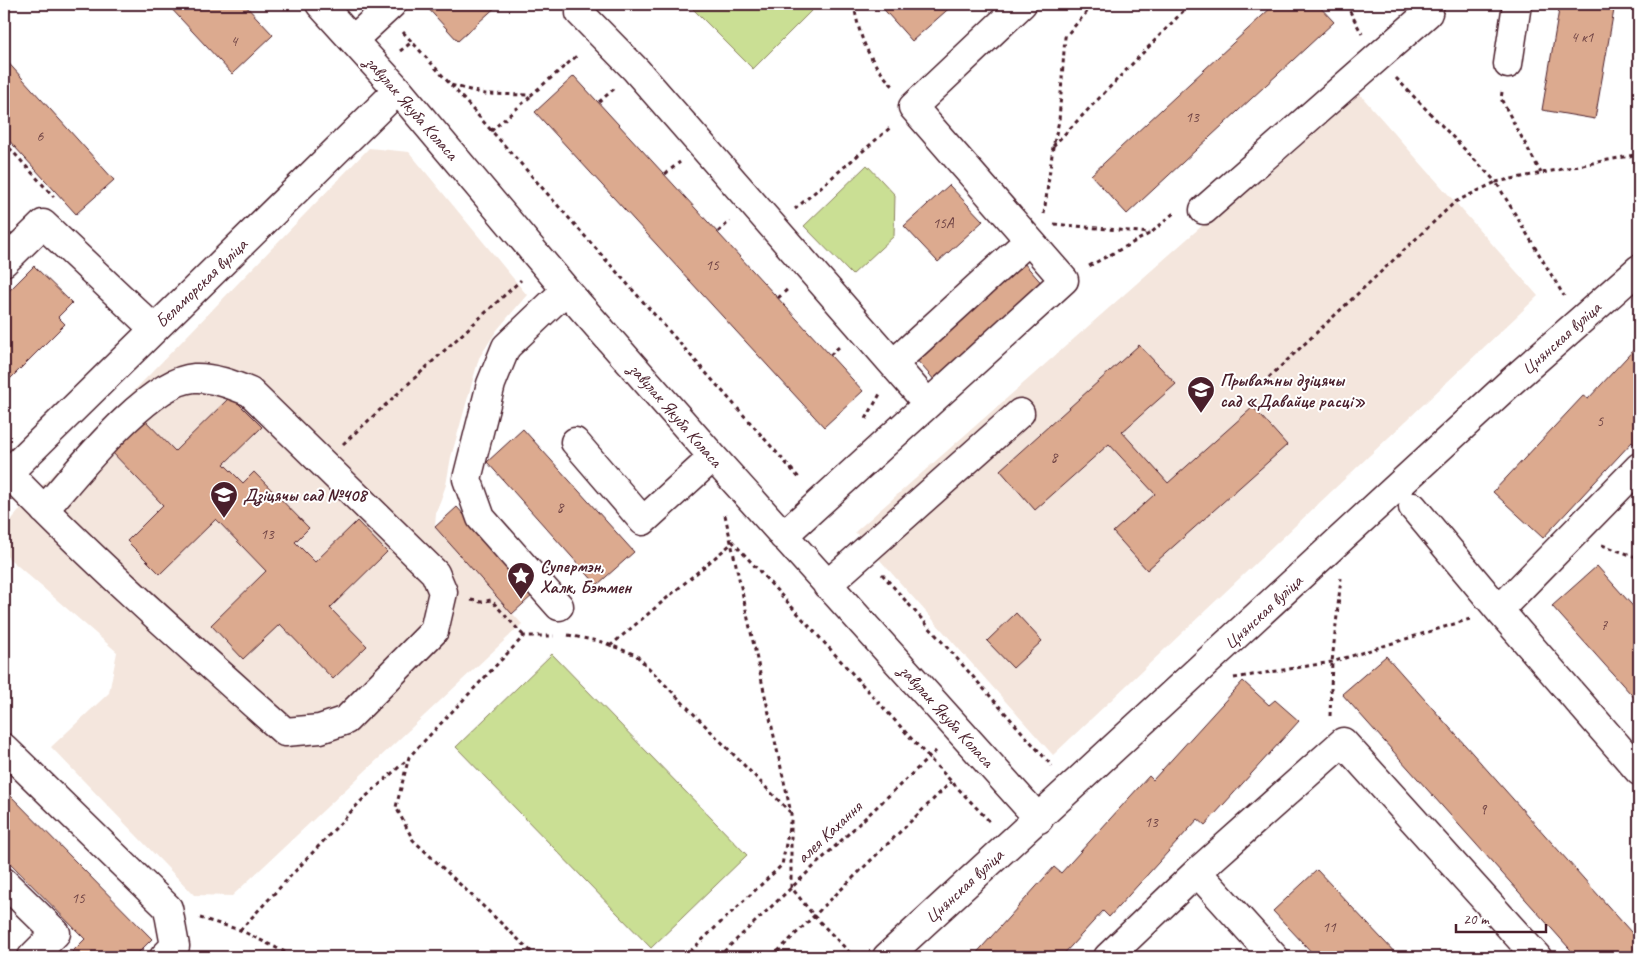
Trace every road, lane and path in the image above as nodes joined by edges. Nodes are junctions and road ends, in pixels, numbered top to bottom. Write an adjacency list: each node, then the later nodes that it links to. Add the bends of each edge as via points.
1 (320, 4): 12 (street, завулак Якуба Коласа)
2 (854, 4): 18 (path, via 858,31 877,70)
3 (1022, 4): 18 (street)
4 (1094, 4): 20 (path, via 1066,37 1059,121)
5 (1190, 4): 20 (path)
6 (1346, 4): 13 (path, via 1367,45)
7 (1430, 4): 13 (street, via 1428,12)
8 (1517, 4): 14 (street)
9 (387, 8): 12 (street); 15 (path)
10 (580, 13): 11 (street)
11 (601, 33): 17 (path); 25 (street)
12 (353, 40): 16 (street, завулак Якуба Коласа)
13 (1377, 57): 23 (path); 24 (street)
14 (1508, 64): 22 (path, via 1501,99)
15 (451, 85): 17 (path, via 485,94); 19 (path)
16 (398, 90): 30 (street, завулак Якуба Коласа); 32 (street, Беламорская вуліца)
17 (531, 96): 19 (path)
18 (913, 108): 25 (path); 26 (street)
19 (491, 131): 44 (path)
20 (1053, 147): 26 (path)
21 (1639, 154): 22 (path)
22 (1542, 173): 23 (path)
23 (1496, 182): 31 (path); 34 (path, via 1455,202)
24 (1204, 210)
25 (774, 228): 33 (street)
26 (1035, 232): 27 (path); 33 (street); 36 (street, via 1064,280)
27 (1151, 233)
28 (4, 262): 32 (street, via 43,224)
29 (1639, 268): 31 (street, Цнянская вуліца)
30 (558, 297): 40 (street, завулак Якуба Коласа); 41 (path, via 527,274); 57 (street, via 506,347 491,384 467,479 481,518)
31 (1579, 322): 72 (street, Цнянская вуліца)
32 (154, 329): 43 (street, Беламорская вуліца)
33 (893, 364): 36 (street)
34 (1263, 383)
35 (881, 390): 38 (path)
36 (928, 404): 44 (street)
37 (1020, 413): 52 (street)
38 (864, 424)
39 (575, 442): 40 (street, via 643,521)
40 (713, 456): 49 (street, завулак Якуба Коласа)
41 (323, 463): 47 (street, via 250,392 227,382 194,378 165,388 136,409); 56 (street, via 434,573)
42 (1639, 468): 48 (street)
43 (6, 475): 47 (street)
44 (820, 502): 49 (street)
45 (1413, 507): 58 (street)
46 (723, 508): 50 (path)
47 (44, 510): 56 (street, via 285,732 320,729 346,720 434,631)
48 (1573, 535): 53 (path); 58 (street)
49 (783, 536): 55 (street, завулак Якуба Коласа)
50 (730, 539): 51 (path); 69 (path)
51 (731, 544): 62 (path); 73 (path)
52 (863, 553): 55 (street); 72 (path)
53 (1639, 558)
54 (1341, 575): 63 (path)
55 (827, 585): 65 (street, завулак Якуба Коласа)
56 (444, 592): 60 (path, via 481,602 491,600)
57 (559, 606)
58 (1499, 610): 63 (path); 70 (street)
59 (566, 635): 62 (path)
60 (524, 636): 61 (path); 68 (path)
61 (557, 636)
62 (610, 646): 73 (path, via 636,655)
63 (1332, 662): 64 (path); 67 (path)
64 (1230, 678)
65 (960, 729): 69 (path, алея Кахання); 74 (street, завулак Якуба Коласа)
66 (4, 748): 79 (street)
67 (1328, 754): 76 (street); 93 (street, via 1342,742)
68 (409, 757): 81 (path, via 362,801); 85 (path, via 396,806 413,840)
69 (929, 758): 71 (path); 78 (path, алея Кахання)
70 (1639, 771)
71 (951, 782): 75 (path); 80 (path)
72 (1072, 788): 74 (street, Цнянская вуліца)
73 (791, 813): 78 (path); 86 (path, via 782,865)
74 (1039, 819): 75 (street, Цнянская вуліца)
75 (1011, 844): 90 (street, Цнянская вуліца)
76 (1197, 872): 91 (street); 92 (street)
77 (4, 882): 82 (street, via 56,933)
78 (791, 886): 80 (path); 87 (path, алея Кахання)
79 (168, 908): 81 (path); 83 (street, via 175,946)
80 (814, 916): 88 (path); 89 (path)
81 (240, 930): 84 (path)
82 (32, 957)
83 (164, 957)
84 (295, 957)
85 (537, 957)
86 (684, 957)
87 (718, 957)
88 (772, 957)
89 (854, 957)
90 (887, 957)
91 (1108, 957)
92 (1274, 957)
93 (1537, 957)

